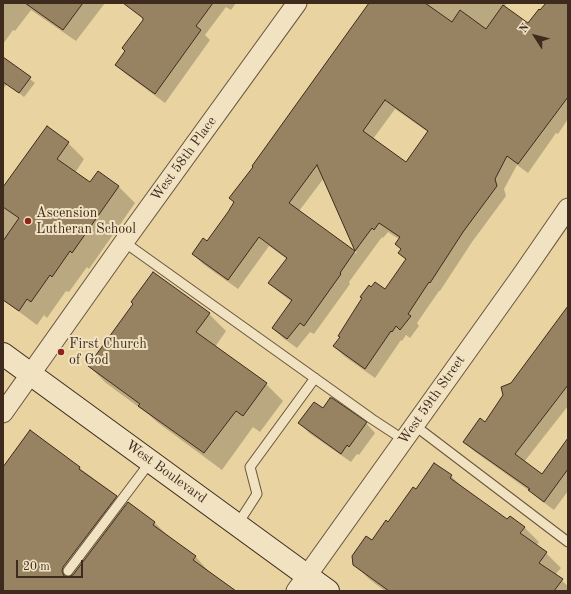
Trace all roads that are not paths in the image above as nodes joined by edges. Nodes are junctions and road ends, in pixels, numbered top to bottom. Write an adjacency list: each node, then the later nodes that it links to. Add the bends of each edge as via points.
1 (297, 3): 3 (street, West 58th Place)
2 (568, 208): 8 (street, West 59th Street)
3 (124, 242): 5 (street, West 58th Place); 6 (lane)
4 (3, 354): 5 (main road, West Boulevard)
5 (31, 374): 7 (street, West 58th Place); 9 (main road, West Boulevard)
6 (315, 378): 8 (lane); 10 (lane, via 250,467 257,494)
7 (3, 413)
8 (409, 433): 11 (lane); 13 (street, West 59th Street)
9 (151, 461): 10 (main road, West Boulevard); 12 (lane)
10 (237, 525): 13 (main road, West Boulevard)
11 (568, 542)
12 (68, 571)
13 (301, 583): 14 (main road, West Boulevard)
14 (328, 591)

